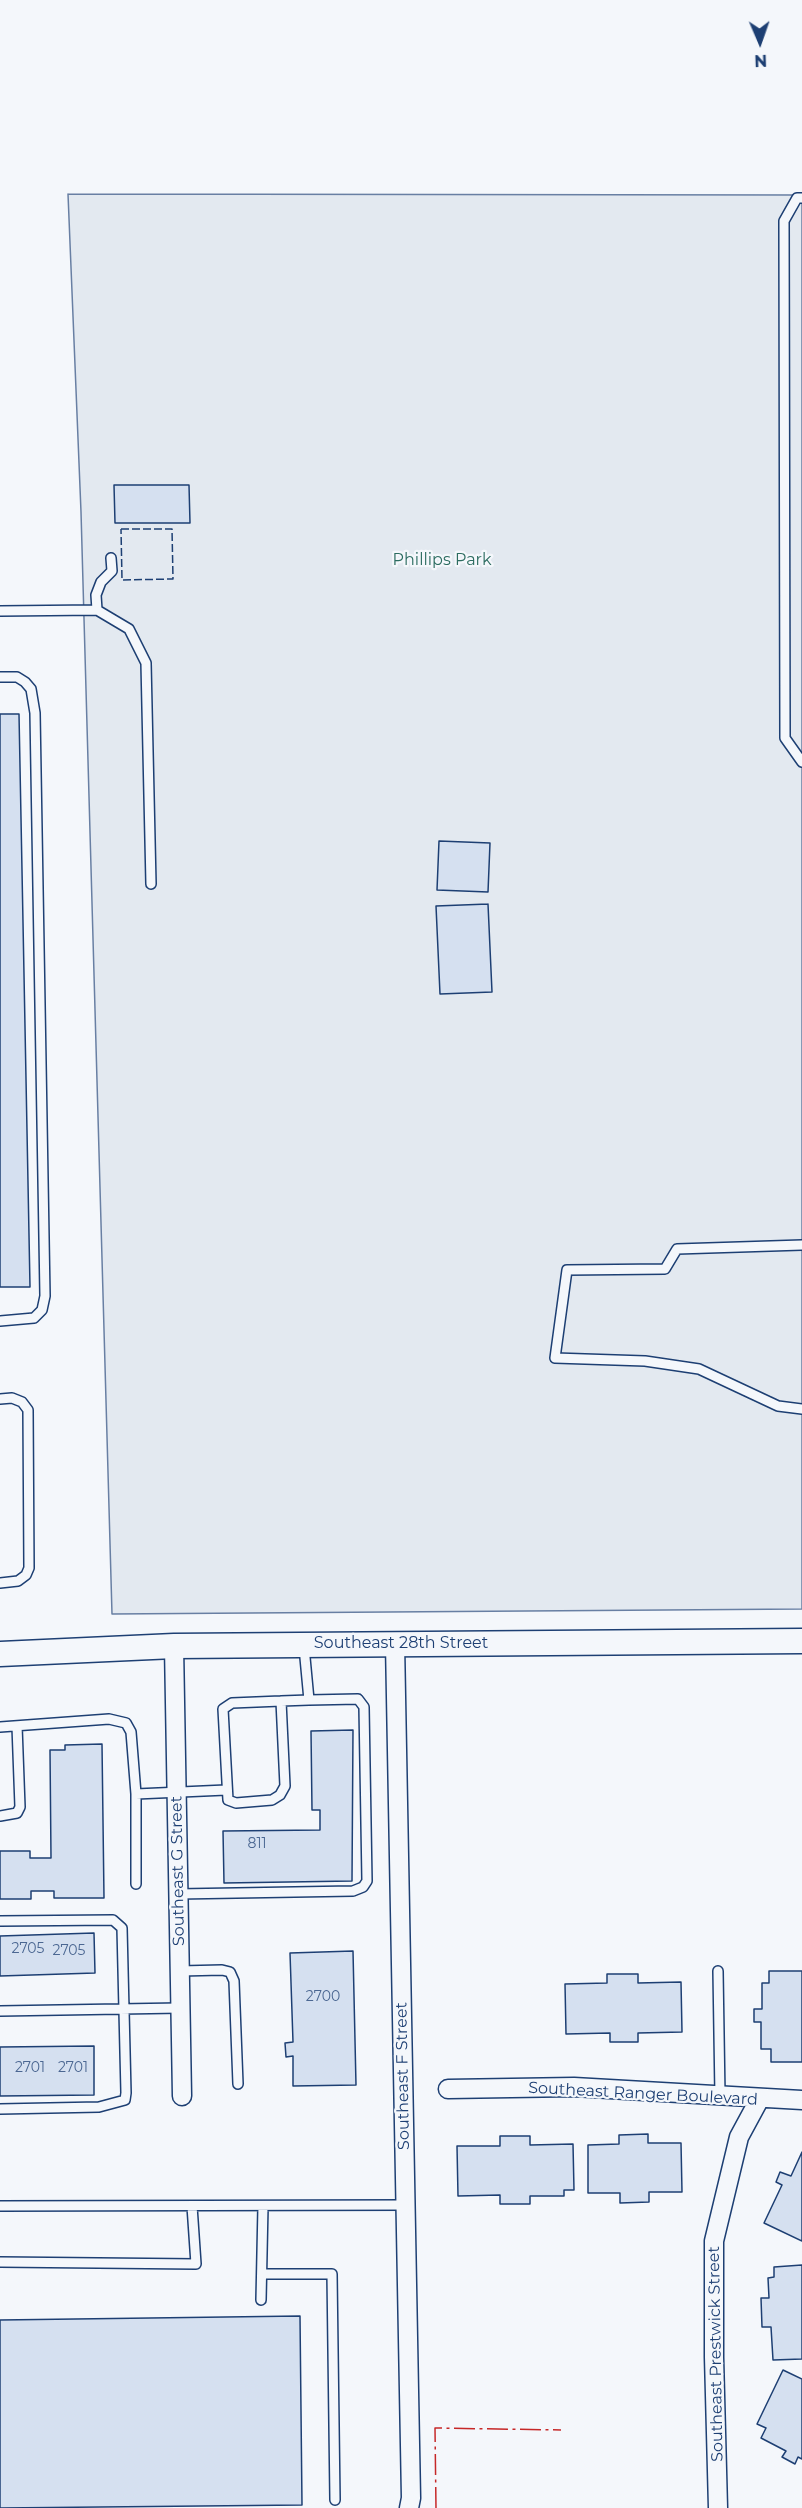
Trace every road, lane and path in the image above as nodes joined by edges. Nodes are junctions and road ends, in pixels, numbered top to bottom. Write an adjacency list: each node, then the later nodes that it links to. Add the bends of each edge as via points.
1 (802, 198): 6 (lane, via 797,198 784,221 785,738)
2 (111, 558): 3 (lane, via 111,571 96,596)
3 (97, 610): 4 (lane); 7 (lane, via 129,629 146,663)
4 (0, 611)
5 (0, 677): 9 (lane, via 17,677 25,682 31,689 34,713 45,1296 42,1310 34,1318)
6 (802, 762)
7 (151, 884)
8 (802, 1245): 11 (lane, via 677,1249 665,1269 567,1270 555,1358 645,1360 699,1369 778,1406)
9 (0, 1321)
10 (0, 1399): 12 (lane, via 12,1398 28,1410 29,1568 18,1581)
11 (802, 1409)
12 (0, 1583)
13 (802, 1641): 14 (main road, Southeast 28th Street)
14 (395, 1643): 15 (main road, Southeast 28th Street); 42 (street, Southeast F Street)
15 (304, 1644): 16 (main road, Southeast 28th Street); 18 (lane)
16 (174, 1646): 17 (main road, Southeast 28th Street); 24 (street, Southeast G Street)
17 (0, 1654)
18 (309, 1700): 19 (lane); 27 (lane, via 358,1700 364,1707 367,1881 363,1887 353,1891)
19 (281, 1701): 22 (lane, via 232,1703 223,1709); 22 (lane, via 285,1786 280,1795 272,1800 236,1803 228,1800)
20 (17, 1726): 21 (lane); 23 (lane, via 109,1719 126,1723 131,1732); 25 (lane, via 20,1807 17,1813)
21 (0, 1727)
22 (226, 1791): 24 (lane)
23 (136, 1794): 24 (lane); 26 (lane)
24 (177, 1794): 27 (street, Southeast G Street)
25 (0, 1816)
26 (136, 1884)
27 (178, 1894): 29 (street, Southeast G Street)
28 (0, 1921): 32 (lane, via 113,1920 122,1928)
29 (180, 1971): 31 (street, Southeast G Street); 34 (lane, via 230,1972 234,1982)
30 (718, 1971): 37 (lane)
31 (180, 2008): 32 (lane); 36 (street, Southeast G Street)
32 (123, 2009): 33 (lane); 40 (lane, via 125,2100 99,2107)
33 (0, 2011)
34 (238, 2085)
35 (448, 2089): 37 (street, Southeast Ranger Boulevard, via 574,2087)
36 (182, 2096)
37 (720, 2096): 38 (street, Southeast Ranger Boulevard)
38 (759, 2100): 39 (street, Southeast Ranger Boulevard); 50 (street, Southeast Prestwick Street, via 739,2137 714,2241)
39 (802, 2100)
40 (0, 2109)
41 (263, 2205): 42 (lane); 44 (lane); 46 (lane)
42 (406, 2205): 49 (street, Southeast F Street)
43 (0, 2206): 44 (lane)
44 (192, 2206): 45 (lane, via 196,2264)
45 (0, 2262)
46 (262, 2274): 47 (lane); 48 (lane, via 332,2274)
47 (261, 2300)
48 (335, 2500)
49 (409, 2508)
50 (718, 2508)

